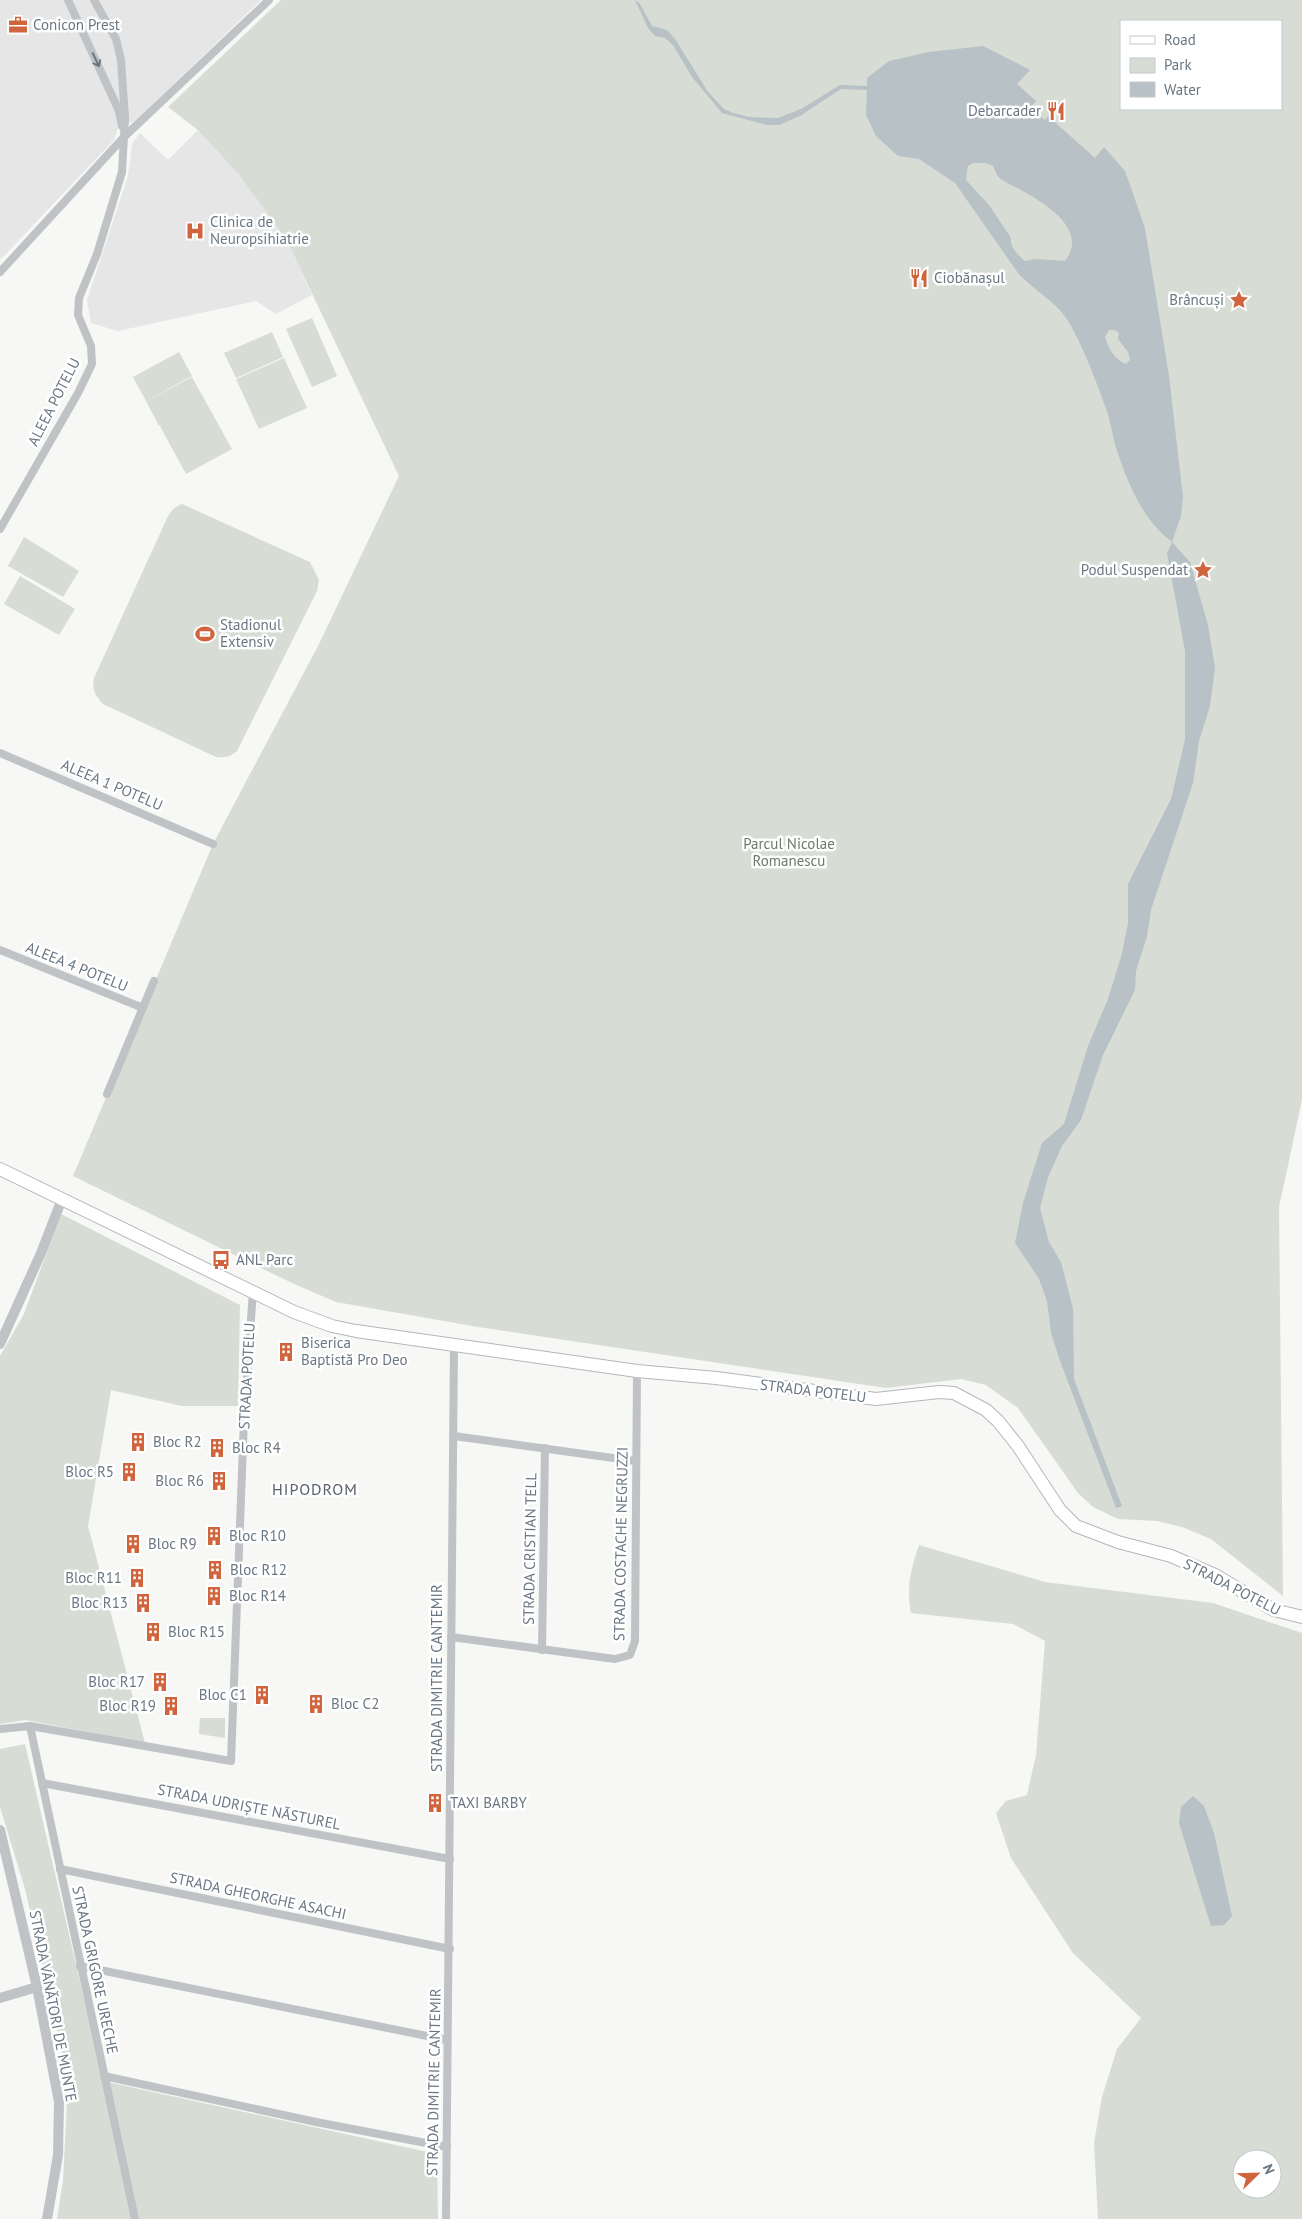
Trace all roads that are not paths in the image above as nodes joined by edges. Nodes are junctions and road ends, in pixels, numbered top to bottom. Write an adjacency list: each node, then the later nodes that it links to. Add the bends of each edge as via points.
1 (68, 0): 4 (street, one-way to 4, via 119,111)
2 (94, 0): 4 (street, via 116,39 121,60 125,86)
3 (269, 0): 4 (street)
4 (124, 138): 5 (street); 6 (street, ALEEA POTELU, via 122,172 97,254 79,298 78,315 91,346 92,364)
5 (0, 272)
6 (0, 529)
7 (0, 753): 8 (street, ALEEA 1 POTELU)
8 (213, 844)
9 (0, 950): 11 (street, ALEEA 4 POTELU)
10 (154, 981): 11 (street)
11 (143, 1008): 12 (street)
12 (107, 1094)
13 (0, 1169): 14 (main road, STRADA POTELU)
14 (62, 1199): 15 (main road, STRADA POTELU); 16 (street)
15 (253, 1291): 17 (main road, STRADA POTELU, via 294,1312 332,1326); 25 (street, STRADA POTELU, via 244,1419 230,1761)
16 (0, 1344)
17 (454, 1346): 18 (main road, STRADA POTELU); 19 (street, STRADA DIMITRIE CANTEMIR)
18 (637, 1372): 21 (street, STRADA COSTACHE NEGRUZZI); 22 (main road, STRADA POTELU, via 716,1378 876,1399 954,1393 986,1410 998,1421 1060,1510 1076,1526 1118,1542 1171,1556 1215,1575 1274,1610)
19 (454, 1436): 20 (street); 23 (street, STRADA DIMITRIE CANTEMIR)
20 (545, 1448): 21 (street); 24 (street, STRADA CRISTIAN TELL)
21 (635, 1462): 24 (street, STRADA COSTACHE NEGRUZZI, via 634,1648 630,1655 615,1659)
22 (1302, 1617)
23 (451, 1637): 24 (street, STRADA COSTACHE NEGRUZZI); 29 (street, STRADA DIMITRIE CANTEMIR)
24 (542, 1650)
25 (30, 1726): 26 (street); 27 (street, STRADA GRIGORE URECHE)
26 (0, 1730)
27 (42, 1783): 29 (street, STRADA UDRIȘTE NĂSTUREL); 30 (street, STRADA GRIGORE URECHE)
28 (0, 1830): 33 (street, STRADA VÂNĂTORI DE MUNTE)
29 (450, 1859): 31 (street, STRADA DIMITRIE CANTEMIR)
30 (60, 1869): 31 (street, STRADA GHEORGHE ASACHI); 32 (street, STRADA GRIGORE URECHE)
31 (450, 1949): 35 (street, STRADA DIMITRIE CANTEMIR)
32 (80, 1966): 35 (street); 36 (street, STRADA GRIGORE URECHE)
33 (37, 1987): 34 (street); 38 (street, STRADA VÂNĂTORI DE MUNTE, via 59,2102 58,2155)
34 (0, 1998)
35 (447, 2040): 37 (street, STRADA DIMITRIE CANTEMIR)
36 (104, 2076): 37 (street); 39 (street, STRADA GRIGORE URECHE)
37 (447, 2147): 40 (street, STRADA DIMITRIE CANTEMIR)
38 (47, 2219)
39 (135, 2219)
40 (446, 2219)

